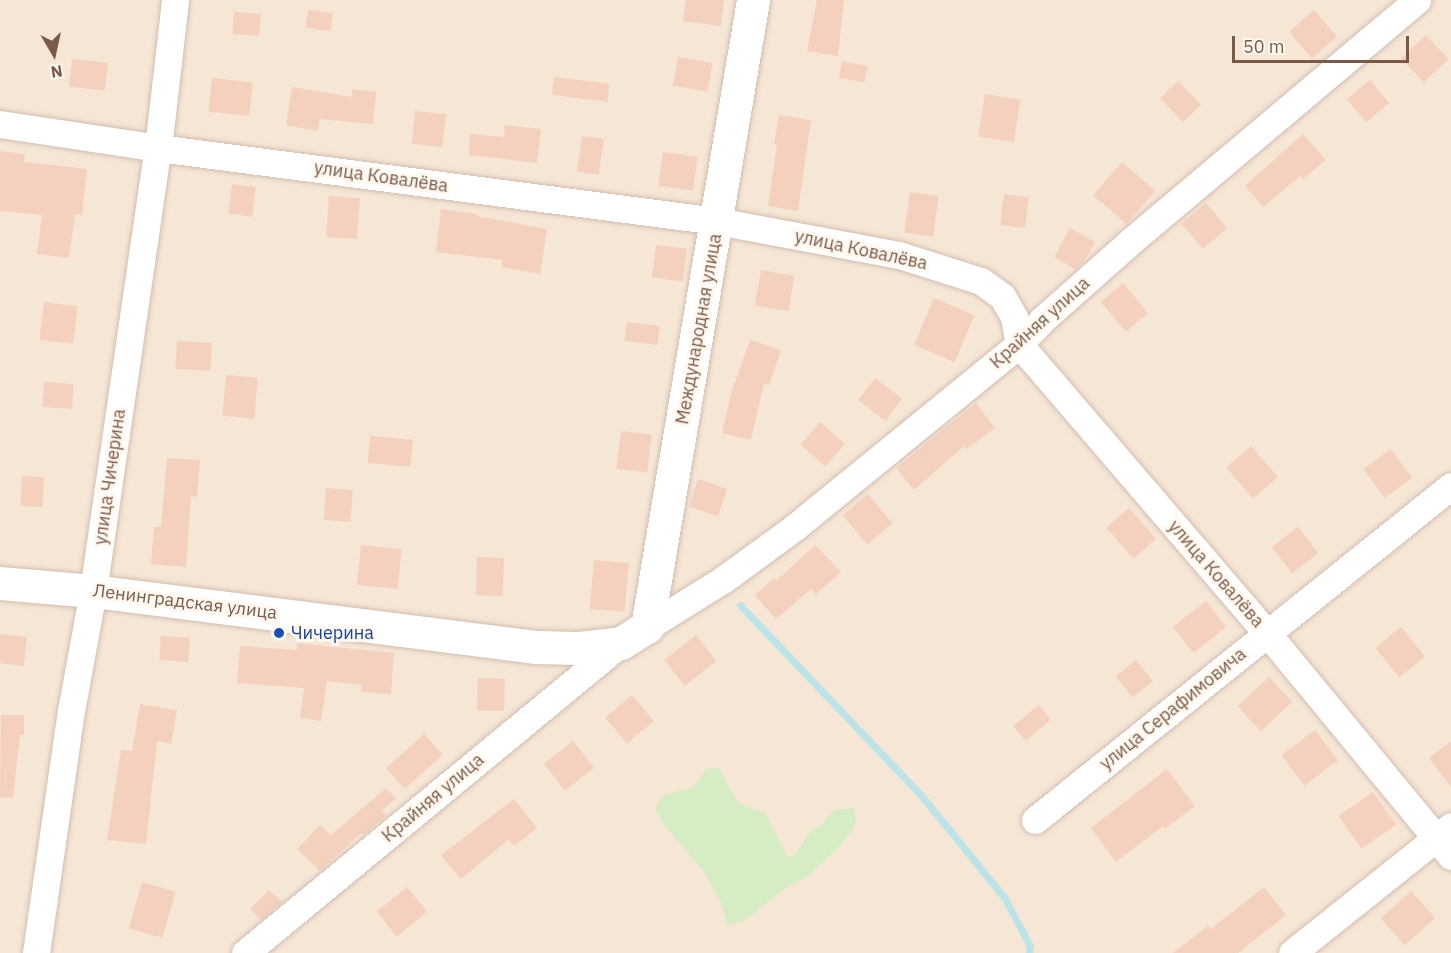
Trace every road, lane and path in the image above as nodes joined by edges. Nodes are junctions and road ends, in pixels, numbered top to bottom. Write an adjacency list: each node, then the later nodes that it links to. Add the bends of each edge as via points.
1 (175, 0): 5 (street, улица Чичерина)
2 (753, 0): 6 (street, Международная улица)
3 (1417, 0): 7 (street, Крайняя улица, via 1131,241)
4 (0, 124): 5 (street, улица Ковалёва)
5 (158, 148): 6 (street, улица Ковалёва); 10 (street, улица Чичерина)
6 (717, 221): 7 (street, улица Ковалёва, via 899,255 981,281 1002,296 1014,317); 12 (street, Международная улица)
7 (1019, 344): 11 (street, улица Ковалёва); 12 (street, Крайняя улица, via 795,527 724,579)
8 (1451, 486): 11 (street, улица Серафимовича)
9 (0, 583): 10 (street, Ленинградская улица)
10 (93, 591): 12 (street, Ленинградская улица, via 538,647 579,648); 15 (street, улица Чичерина, via 71,711)
11 (1267, 633): 13 (street, улица Серафимовича); 14 (street, улица Ковалёва)
12 (634, 635): 16 (street, Крайняя улица)
13 (1035, 820)
14 (1446, 840): 17 (street)
15 (36, 953)
16 (245, 953)
17 (1292, 953)

